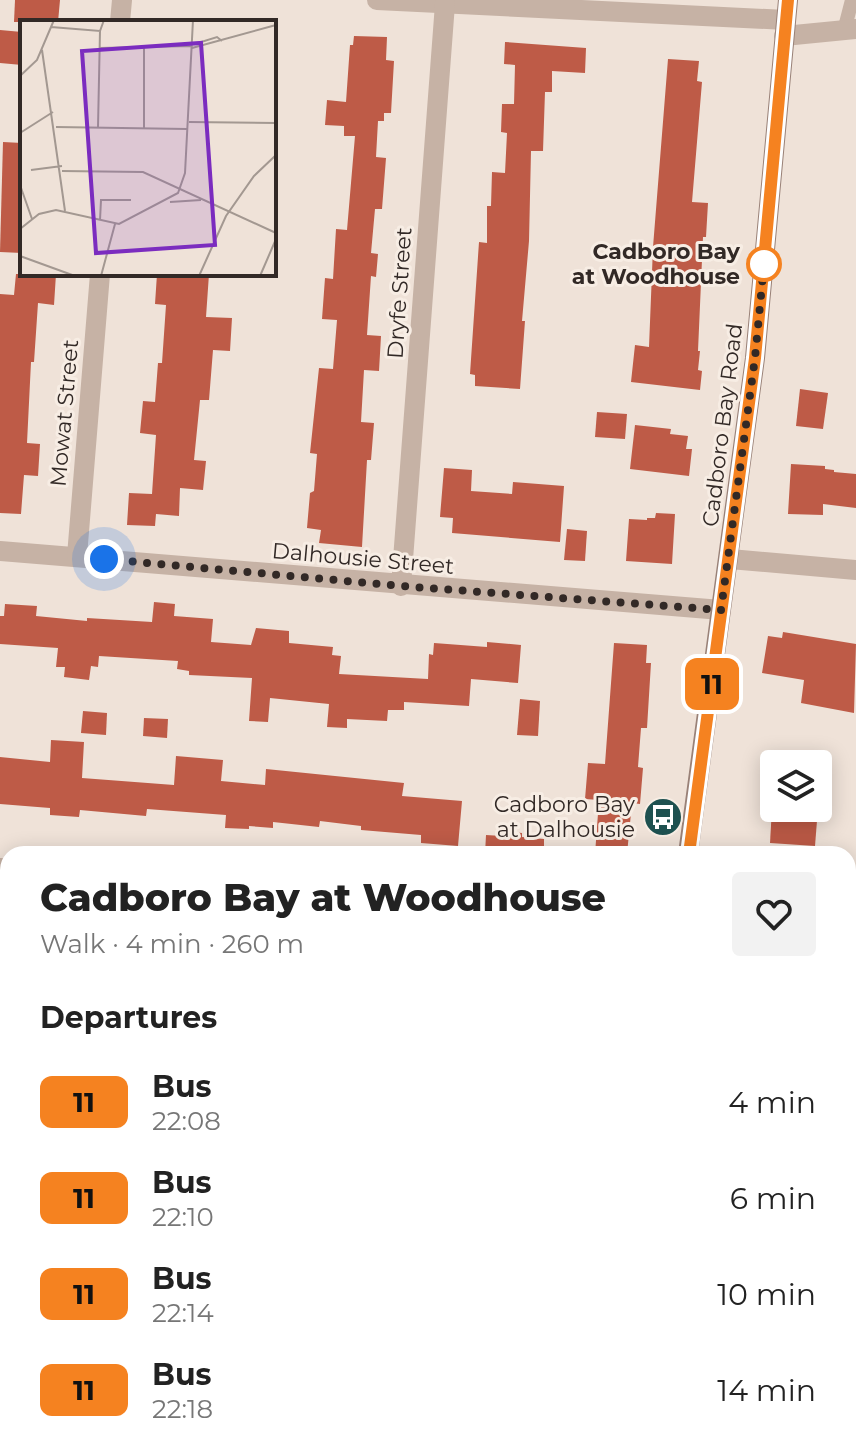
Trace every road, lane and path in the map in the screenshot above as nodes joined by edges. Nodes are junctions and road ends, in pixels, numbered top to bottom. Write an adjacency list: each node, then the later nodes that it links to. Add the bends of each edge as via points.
1 (122, 0): 6 (street)
2 (377, 0): 4 (street)
3 (852, 0): 7 (lane)
4 (445, 4): 5 (street); 13 (street, Dryfe Street)
5 (786, 19): 7 (street); 11 (main road, Cadboro Bay Road, via 755,358)
6 (120, 20)
7 (850, 30)
8 (100, 276): 10 (street, Mowat Street)
9 (0, 551): 10 (street, Dalhousie Street)
10 (77, 556): 13 (street, Dalhousie Street)
11 (730, 559): 12 (street); 14 (main road, Cadboro Bay Road)
12 (856, 570)
13 (401, 586): 14 (street, Dalhousie Street)
14 (721, 610): 15 (main road, Cadboro Bay Road)
15 (689, 846)

